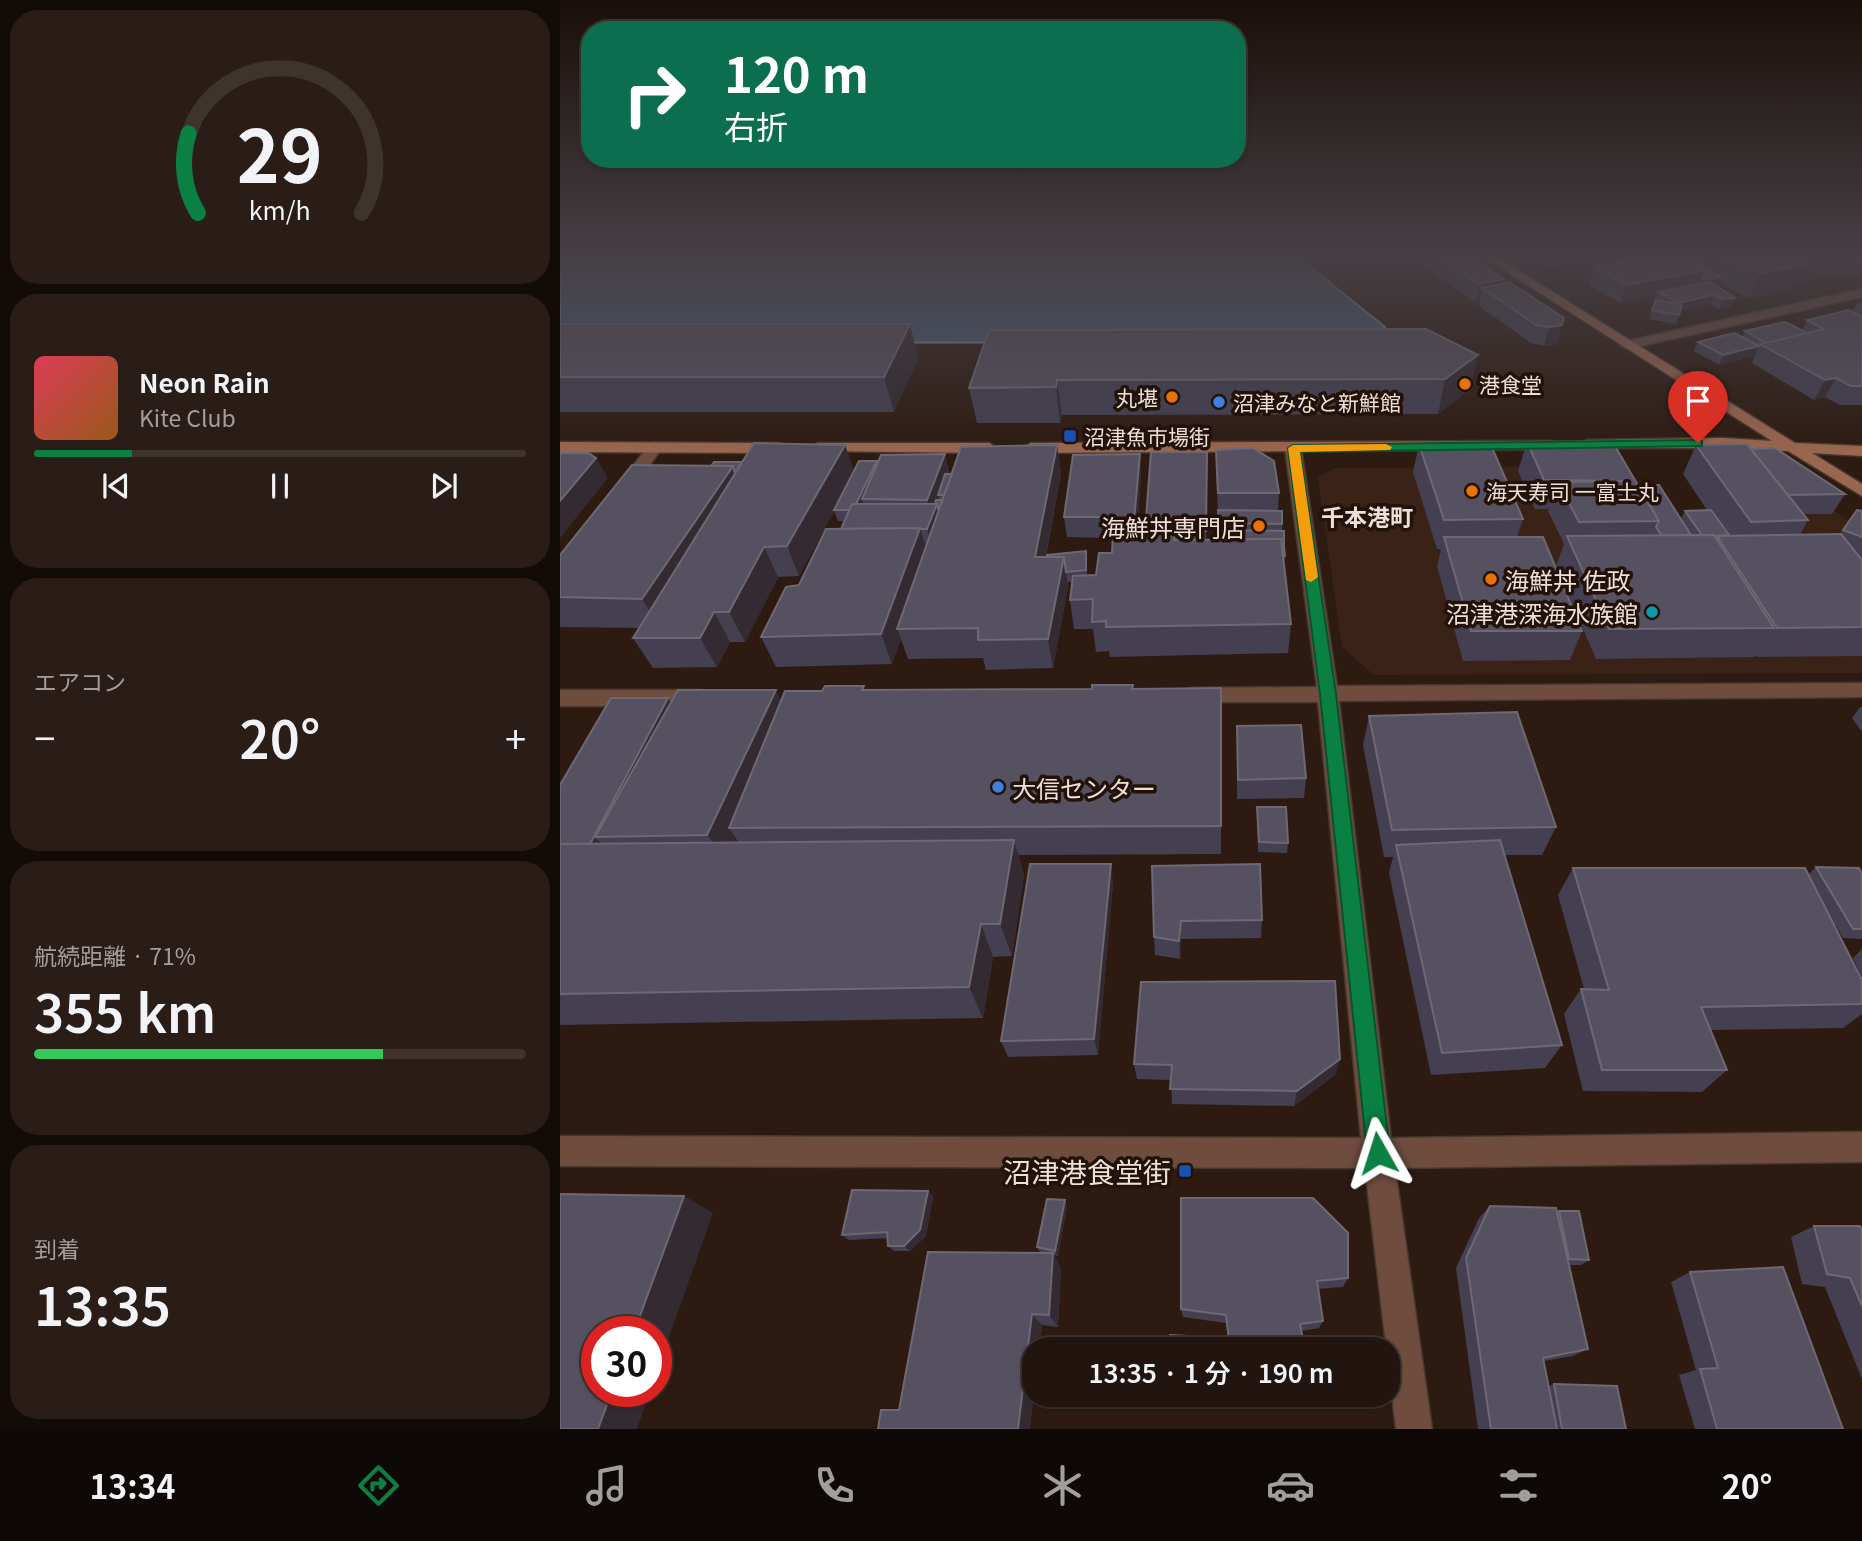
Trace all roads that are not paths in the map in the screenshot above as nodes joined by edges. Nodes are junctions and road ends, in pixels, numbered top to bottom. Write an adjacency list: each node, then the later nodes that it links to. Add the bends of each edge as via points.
1 (1589, 321): 3 (street)
2 (1737, 321): 3 (street)
3 (1627, 345): 4 (street)
4 (1788, 446): 7 (street); 8 (street); 9 (street)
5 (560, 447): 6 (street)
6 (654, 447): 7 (street); 10 (street)
7 (1293, 448): 12 (street)
8 (1862, 451)
9 (1862, 491)
10 (615, 500)
11 (1862, 690): 12 (street)
12 (1328, 694): 13 (street); 18 (street)
13 (1174, 695)
14 (727, 697): 15 (street)
15 (560, 698)
16 (1862, 1147): 18 (street)
17 (560, 1151): 18 (street)
18 (1378, 1153): 19 (street)
19 (1413, 1429)

